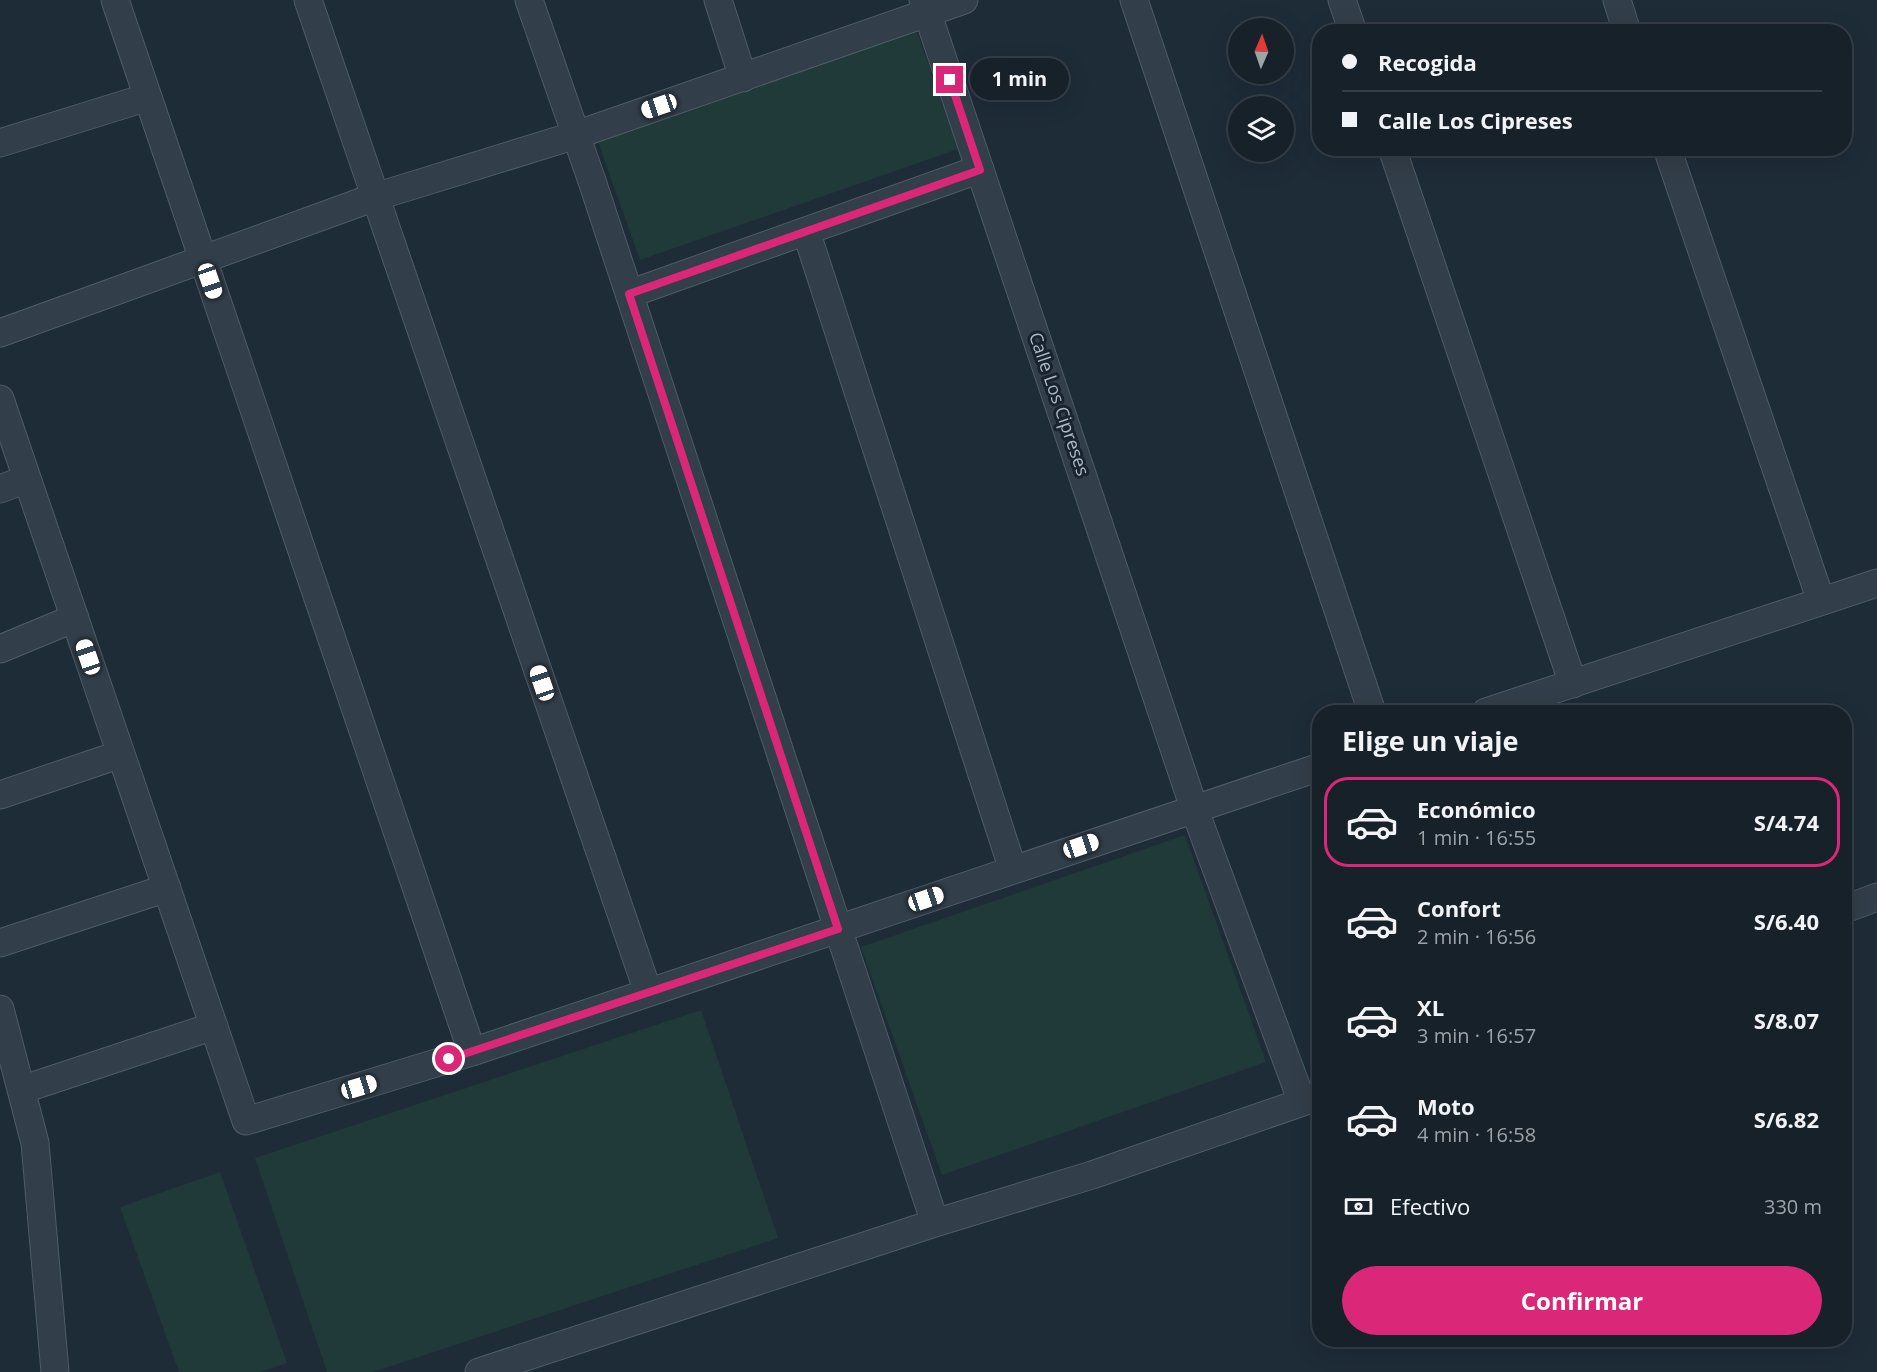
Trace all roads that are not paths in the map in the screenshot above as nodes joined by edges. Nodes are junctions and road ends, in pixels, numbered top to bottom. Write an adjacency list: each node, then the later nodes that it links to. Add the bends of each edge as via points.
1 (115, 0): 13 (street)
2 (308, 0): 19 (street)
3 (529, 0): 14 (street)
4 (718, 0): 12 (street)
5 (964, 0): 9 (street)
6 (1134, 0): 32 (street)
7 (1342, 0): 10 (street)
8 (1617, 0): 11 (street)
9 (926, 7): 12 (street); 18 (street, Calle Los Cipreses)
10 (1350, 24)
11 (1625, 24)
12 (743, 78): 14 (street)
13 (148, 97): 15 (street); 21 (street)
14 (576, 135): 19 (street); 22 (street)
15 (0, 143)
16 (1395, 156): 31 (street)
17 (1670, 156): 28 (street)
18 (980, 170): 20 (street); 37 (street, Calle Los Cipreses)
19 (375, 197): 21 (street); 44 (street)
20 (806, 231): 22 (street); 38 (street)
21 (203, 258): 23 (street); 47 (street)
22 (629, 294): 42 (street)
23 (0, 333)
24 (0, 399): 25 (street)
25 (27, 479): 26 (street); 29 (street)
26 (0, 489)
27 (1877, 583): 28 (street)
28 (1821, 601): 31 (street)
29 (75, 618): 30 (street); 34 (street)
30 (0, 649)
31 (1573, 684): 33 (street)
32 (1370, 705)
33 (1508, 705)
34 (121, 754): 36 (street); 39 (street)
35 (1312, 770): 37 (street)
36 (0, 795)
37 (1194, 808): 38 (street); 49 (street, Calle Los Cipreses)
38 (1013, 870): 42 (street)
39 (167, 888): 43 (street); 46 (street)
40 (1877, 897): 41 (street)
41 (1852, 906)
42 (838, 929): 44 (street); 50 (street)
43 (0, 943)
44 (648, 992): 47 (street)
45 (0, 1010): 48 (street)
46 (214, 1026): 47 (street, via 246,1121); 48 (street)
47 (472, 1052)
48 (21, 1090): 51 (street, via 35,1143)
49 (1311, 1099): 50 (street, via 1092,1175)
50 (935, 1223): 52 (street)
51 (55, 1372)
52 (479, 1372)

